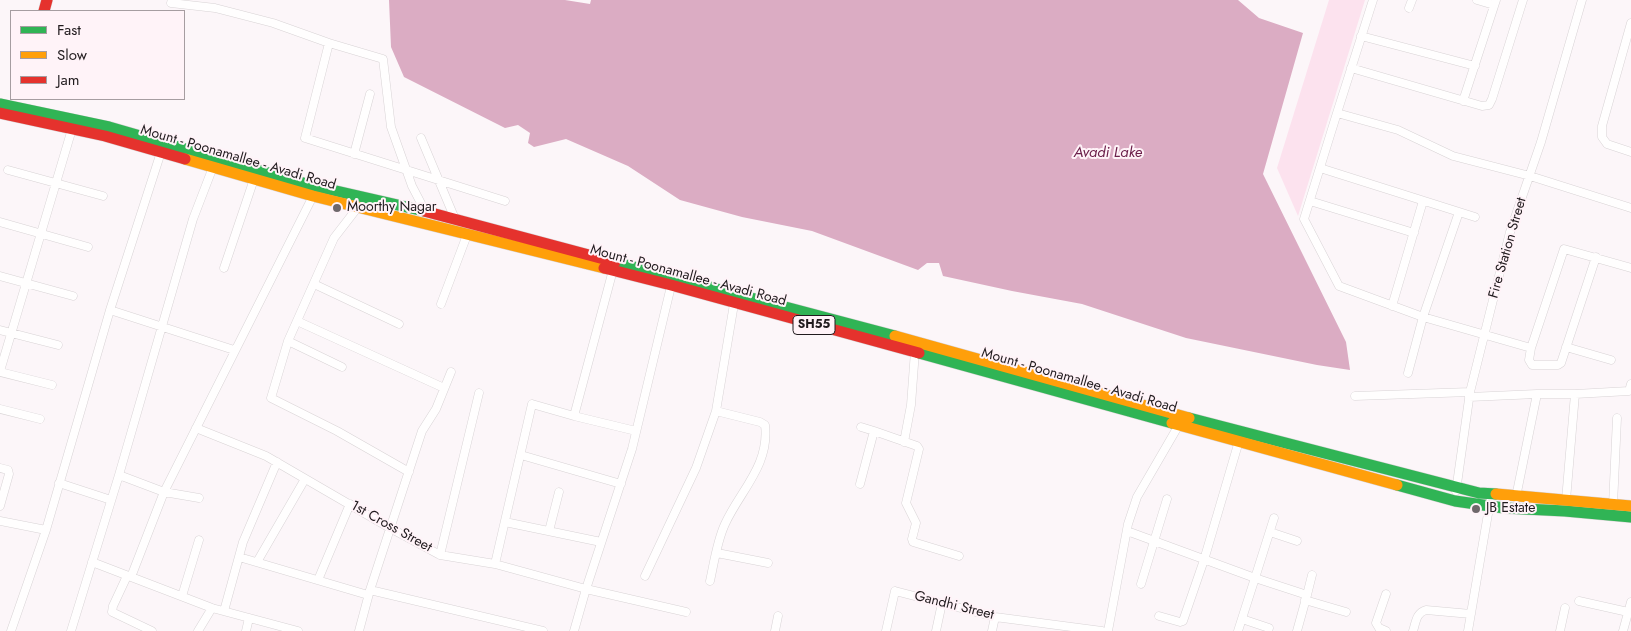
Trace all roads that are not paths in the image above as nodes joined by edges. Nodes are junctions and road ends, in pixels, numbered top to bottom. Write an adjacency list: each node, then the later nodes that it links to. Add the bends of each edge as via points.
1 (1372, 0): 10 (street)
2 (1412, 0): 8 (street)
3 (1476, 0): 6 (street)
4 (1523, 0): 15 (street, via 1489,105)
5 (1582, 0): 29 (street, Fire Station Street)
6 (1495, 2): 12 (street)
7 (171, 3): 11 (street, via 215,8)
8 (1409, 8)
9 (1631, 23): 23 (street, via 1602,126 1602,137 1607,144)
10 (1361, 36): 12 (street); 13 (street)
11 (329, 43): 24 (street, via 305,138); 28 (street, via 383,59 391,127)
12 (1475, 66): 15 (street)
13 (1351, 68): 15 (street); 19 (street)
14 (370, 94): 24 (street)
15 (1463, 100)
16 (0, 104): 17 (main road, Mount - Poonamallee - Avadi Road / SH55)
17 (20, 108): 18 (main road, Mount - Poonamallee - Avadi Road / SH55); 20 (main road, Mount - Poonamallee - Avadi Road / SH55); 22 (main road, Mount - Poonamallee - Avadi Road / SH55, via 109,127)
18 (0, 113)
19 (1337, 113): 26 (street); 29 (street, via 1398,130 1453,156)
20 (72, 129): 22 (main road, Mount - Poonamallee - Avadi Road / SH55); 32 (street)
21 (421, 138): 31 (street)
22 (162, 148): 25 (main road, Mount - Poonamallee - Avadi Road / SH55); 40 (main road, Mount - Poonamallee - Avadi Road / SH55); 61 (street)
23 (1631, 152)
24 (354, 154): 28 (street)
25 (213, 168): 30 (main road, Mount - Poonamallee - Avadi Road / SH55); 65 (street, via 193,219)
26 (1320, 168): 36 (street); 37 (street)
27 (8, 170): 32 (street)
28 (407, 170): 31 (street); 40 (street)
29 (1530, 176): 39 (street); 68 (street, Fire Station Street, via 1510,232)
30 (254, 179): 34 (main road, Mount - Poonamallee - Avadi Road / SH55); 50 (street)
31 (439, 180): 35 (street); 43 (street)
32 (56, 182): 33 (street); 45 (street)
33 (102, 196)
34 (312, 196): 38 (main road, Mount - Poonamallee - Avadi Road / SH55); 73 (street)
35 (504, 200)
36 (1310, 201): 46 (street); 60 (street, via 1304,219 1339,286)
37 (1423, 201): 41 (street); 46 (street)
38 (358, 207): 47 (main road, Mount - Poonamallee - Avadi Road / SH55); 56 (street, via 334,238)
39 (1631, 208)
40 (425, 210): 43 (main road, Mount - Poonamallee - Avadi Road / SH55)
41 (1458, 212): 42 (street); 62 (street)
42 (1475, 217)
43 (455, 219): 54 (main road, Mount - Poonamallee - Avadi Road / SH55)
44 (0, 222): 45 (street)
45 (40, 233): 48 (street); 55 (street)
46 (1414, 233): 60 (street)
47 (466, 236): 52 (main road, Mount - Poonamallee - Avadi Road / SH55); 58 (street)
48 (88, 247)
49 (1596, 257): 51 (street); 71 (street); 72 (street, via 1564,249)
50 (224, 268)
51 (1631, 268)
52 (613, 270): 54 (main road, Mount - Poonamallee - Avadi Road / SH55); 90 (street)
53 (0, 276): 55 (street)
54 (672, 281): 59 (main road, Mount - Poonamallee - Avadi Road / SH55); 93 (main road, Mount - Poonamallee - Avadi Road / SH55, via 918,342); 96 (street)
55 (26, 283): 57 (street); 67 (street)
56 (314, 284): 63 (street); 64 (street)
57 (73, 296)
58 (441, 304)
59 (734, 304): 74 (main road, Mount - Poonamallee - Avadi Road / SH55); 89 (street)
60 (1392, 306): 62 (street)
61 (110, 310): 65 (street); 106 (street)
62 (1423, 317): 68 (street); 79 (street)
63 (297, 321): 69 (street); 82 (street)
64 (399, 324)
65 (161, 327): 73 (street); 104 (street)
66 (0, 330): 67 (street)
67 (11, 333): 70 (street); 77 (street)
68 (1484, 335): 72 (street); 86 (street, Fire Station Street)
69 (288, 341): 76 (street); 103 (street, via 272,398)
70 (58, 345)
71 (1566, 347): 72 (street, via 1558,365 1532,364); 75 (street)
72 (1531, 348)
73 (234, 350): 95 (street)
74 (915, 351): 93 (main road, Mount - Poonamallee - Avadi Road / SH55); 99 (street, via 911,405)
75 (1611, 360)
76 (342, 367)
77 (0, 372): 81 (street)
78 (451, 372): 82 (street)
79 (1408, 373)
80 (1631, 384): 85 (street, via 1629,391)
81 (52, 385)
82 (444, 388): 103 (street, via 422,431)
83 (480, 393): 137 (street)
84 (1537, 394): 85 (street); 86 (street); 112 (street)
85 (1575, 394): 116 (street)
86 (1469, 395): 87 (street); 109 (street, Fire Station Street)
87 (1355, 396)
88 (0, 409): 92 (street)
89 (716, 411): 136 (street, via 760,422 765,425 767,436 761,460 747,489 724,525); 147 (street, via 696,468)
90 (574, 416): 96 (street); 100 (street, via 532,404)
91 (1617, 418): 120 (street)
92 (40, 419)
93 (1181, 421): 98 (main road, Mount - Poonamallee - Avadi Road / SH55); 109 (main road, Mount - Poonamallee - Avadi Road / SH55); 129 (street, via 1137,498)
94 (861, 427): 97 (street)
95 (196, 428): 101 (street, 1st Cross Street); 110 (street)
96 (636, 431): 107 (street)
97 (874, 431): 99 (street); 108 (street)
98 (1239, 441): 117 (main road, Mount - Poonamallee - Avadi Road / SH55); 140 (street)
99 (904, 442): 138 (street, via 919,449 906,502 916,523 913,542)
100 (521, 455): 107 (street); 126 (street)
101 (277, 462): 105 (street, 1st Cross Street); 139 (street)
102 (0, 468): 121 (street, via 10,474)
103 (408, 472): 127 (street)
104 (118, 475): 110 (street); 115 (street)
105 (305, 479): 119 (street, 1st Cross Street); 142 (street)
106 (59, 483): 115 (street); 128 (street)
107 (621, 484): 134 (street)
108 (860, 484)
109 (1457, 488): 117 (street, Fire Station Street); 118 (main road, Mount - Poonamallee - Avadi Road / SH55)
110 (164, 492): 113 (street); 146 (street)
111 (559, 492): 130 (street)
112 (1516, 497): 116 (main road, Mount - Poonamallee - Avadi Road / SH55); 118 (main road, Mount - Poonamallee - Avadi Road / SH55)
113 (199, 498)
114 (1167, 499): 135 (street)
115 (111, 500): 141 (street)
116 (1566, 500): 120 (main road, Mount - Poonamallee - Avadi Road / SH55)
117 (1455, 501): 118 (main road, Mount - Poonamallee - Avadi Road / SH55)
118 (1490, 501): 123 (main road, Mount - Poonamallee - Avadi Road / SH55); 166 (street)
119 (350, 504): 127 (street, 1st Cross Street); 149 (street)
120 (1613, 505): 122 (main road, Mount - Poonamallee - Avadi Road / SH55)
121 (0, 506)
122 (1631, 506)
123 (1631, 516)
124 (1274, 518): 131 (street)
125 (0, 521): 128 (street)
126 (505, 522): 130 (street); 144 (street)
127 (390, 528): 137 (street, 1st Cross Street); 153 (street)
128 (46, 530): 174 (street)
129 (1127, 531): 135 (street); 188 (street)
130 (549, 532): 134 (street)
131 (1270, 532): 133 (street); 148 (street)
132 (199, 540): 155 (street)
133 (1296, 541)
134 (601, 542): 152 (street)
135 (1154, 542): 140 (street); 151 (street)
136 (717, 553): 143 (street); 150 (street)
137 (440, 555): 144 (street, 1st Cross Street)
138 (960, 556)
139 (239, 557): 142 (street); 162 (street)
140 (1204, 560): 148 (street); 168 (street, via 1182,621)
141 (92, 562): 146 (street); 175 (street)
142 (257, 562): 149 (street)
143 (768, 563)
144 (495, 564): 152 (street, 1st Cross Street)
145 (1312, 575): 156 (street)
146 (129, 576): 155 (street); 176 (street, via 112,612)
147 (645, 576)
148 (1255, 578): 156 (street); 171 (street)
149 (318, 580): 153 (street)
150 (710, 581)
151 (1140, 584)
152 (586, 589): 163 (street, 1st Cross Street); 182 (street)
153 (369, 592): 180 (street); 181 (street)
154 (1386, 594): 191 (street, via 1376,623)
155 (182, 596): 160 (street)
156 (1306, 598): 164 (street); 190 (street)
157 (1580, 601): 165 (street)
158 (1631, 602): 165 (street)
159 (942, 603): 169 (street, Gandhi Street); 184 (street, Gandhi Street, via 895,591); 185 (street)
160 (212, 608): 162 (street); 177 (street)
161 (1565, 608): 194 (street)
162 (224, 611): 170 (street)
163 (686, 612)
164 (1346, 612)
165 (1628, 612): 195 (street)
166 (1471, 614): 192 (street, via 1426,610 1419,613); 193 (street)
167 (778, 616): 183 (street)
168 (1159, 616)
169 (995, 617): 172 (street, Gandhi Street); 186 (street)
170 (249, 618): 178 (street); 179 (street)
171 (1242, 619): 173 (street); 189 (street)
172 (1048, 627): 187 (street, Gandhi Street)
173 (1269, 628)
174 (11, 631)
175 (70, 631)
176 (152, 631)
177 (198, 631)
178 (246, 631)
179 (298, 631)
180 (359, 631)
181 (543, 631)
182 (574, 631)
183 (775, 631)
184 (886, 631)
185 (936, 631)
186 (992, 631)
187 (1102, 631)
188 (1108, 631)
189 (1238, 631)
190 (1297, 631)
191 (1386, 631)
192 (1414, 631)
193 (1468, 631)
194 (1560, 631)
195 (1623, 631)

